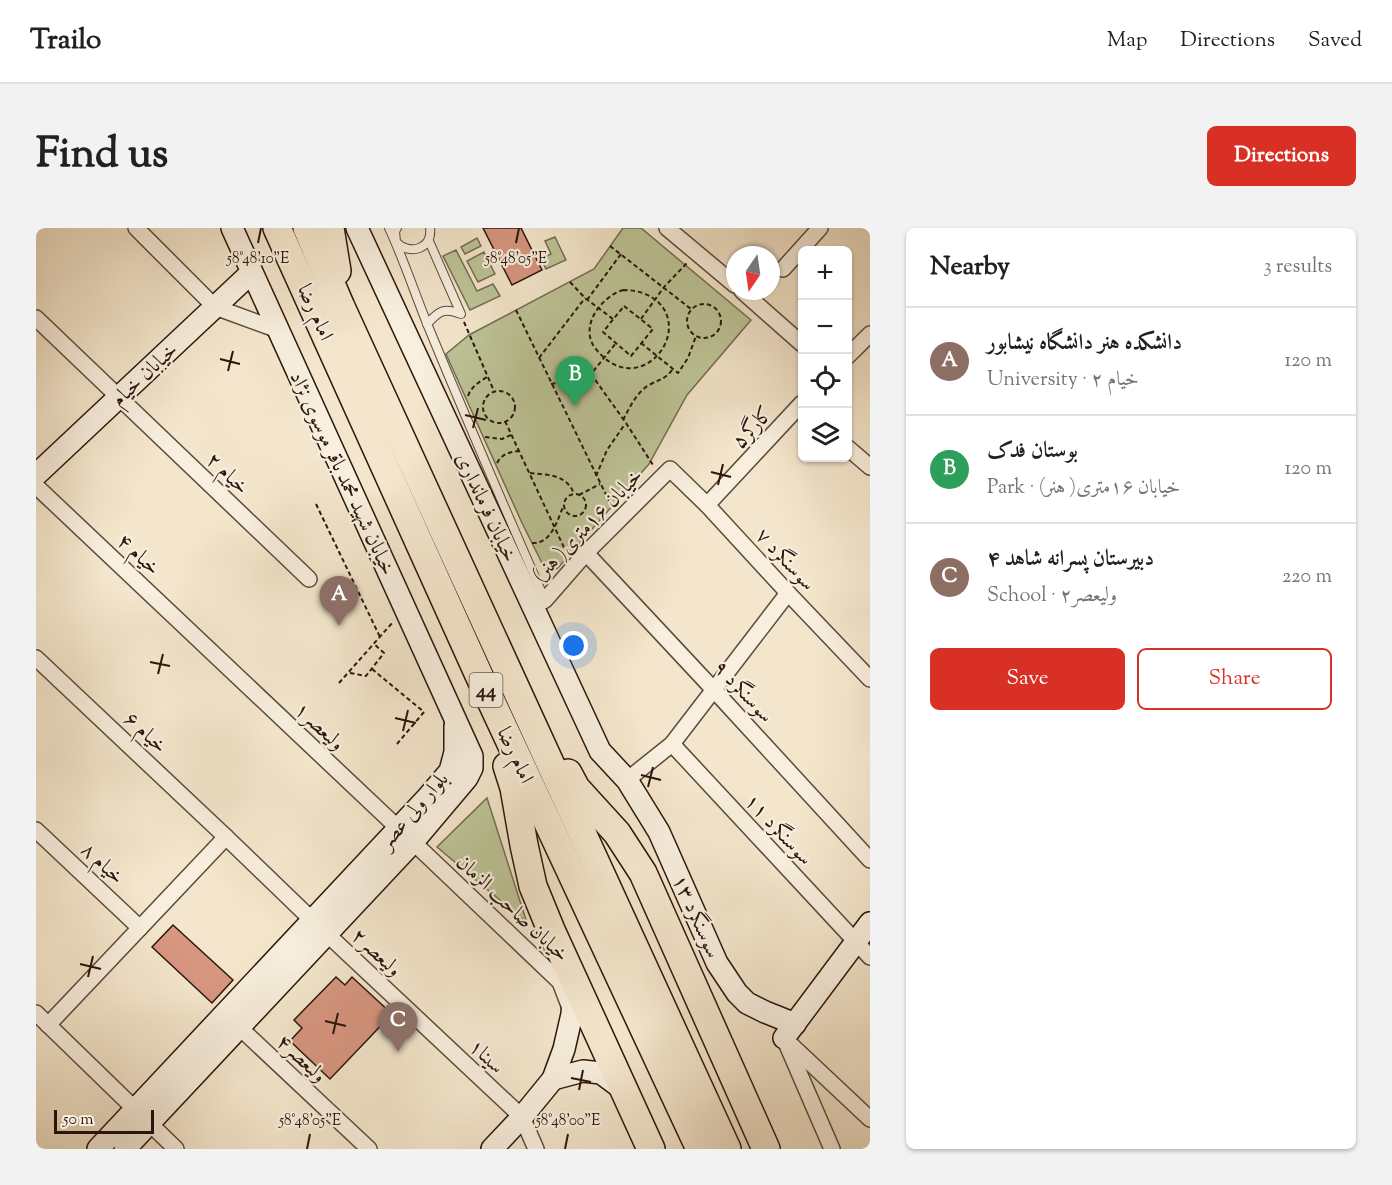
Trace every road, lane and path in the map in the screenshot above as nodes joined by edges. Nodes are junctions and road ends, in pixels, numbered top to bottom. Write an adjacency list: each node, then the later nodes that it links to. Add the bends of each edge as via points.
1 (136, 228): 25 (street)
2 (232, 228): 18 (main road, خیابان شهید محمد باقر موسوی نژاد)
3 (278, 228): 88 (highway, امام رضا / 44)
4 (307, 228): 26 (highway, امام رضا / 44)
5 (330, 228): 26 (highway)
6 (357, 228): 79 (main road, خیابان فرمانداری)
7 (389, 228): 13 (lane)
8 (397, 228): 13 (lane)
9 (430, 228): 12 (lane)
10 (667, 228): 15 (street)
11 (820, 228): 17 (street)
12 (429, 241): 13 (lane, via 416,249); 30 (lane)
13 (396, 242): 34 (lane)
14 (610, 246): 16 (path)
15 (698, 253): 19 (street); 21 (path)
16 (621, 254): 21 (path); 22 (path)
17 (783, 269)
18 (252, 273): 25 (main road, خیابان خیام); 35 (main road, خیابان شهید محمد باقر موسوی نژاد)
19 (726, 277)
20 (570, 282): 22 (path)
21 (663, 287): 23 (path); 29 (path)
22 (586, 299): 27 (path); 44 (path)
23 (655, 300): 27 (path, via 643,292 623,290); 33 (path); 42 (path, via 668,316 669,326 664,346)
24 (752, 300): 38 (street)
25 (215, 307): 35 (street); 50 (main road, خیابان خیام)
26 (342, 308): 85 (highway, امام رضا / 44)
27 (598, 308): 32 (path); 43 (path, via 590,322 590,337)
28 (516, 310): 44 (path)
29 (691, 310): 37 (path, via 687,324); 37 (path, via 706,304 716,309 721,318 719,329 712,336)
30 (461, 314): 34 (lane, via 446,310); 47 (path)
31 (36, 318): 50 (street, خیام ۲)
32 (613, 320): 33 (path, via 624,306); 39 (path, via 603,332)
33 (641, 320): 40 (path, via 653,330)
34 (427, 324): 52 (lane)
35 (278, 330): 92 (main road, خیابان شهید محمد باقر موسوی نژاد)
36 (870, 334): 41 (street)
37 (696, 336): 45 (path, via 682,369 678,373)
38 (798, 340)
39 (616, 343): 40 (path, via 631,356); 43 (path)
40 (641, 343): 42 (path)
41 (850, 354)
42 (656, 355): 43 (path, via 637,368 626,368); 45 (path)
43 (605, 357): 46 (path)
44 (539, 358): 48 (path)
45 (673, 369): 54 (path, via 642,390)
46 (591, 374): 48 (path); 54 (path)
47 (487, 377): 49 (path); 52 (path, via 470,391)
48 (551, 384): 63 (path)
49 (494, 391): 53 (path, via 504,392 514,404 513,414); 53 (path, via 486,397 484,412 495,422)
50 (119, 397): 62 (main road, خیابان خیام); 77 (street, خیام ۲)
51 (801, 408): 71 (street, کارگر۵)
52 (465, 411): 55 (lane)
53 (505, 421): 56 (path)
54 (624, 421): 61 (path); 63 (path)
55 (474, 433): 56 (path, via 494,439); 64 (lane)
56 (512, 435): 57 (path)
57 (519, 451): 60 (path); 64 (path, via 501,456)
58 (852, 451): 59 (street)
59 (870, 467)
60 (530, 473): 67 (path, via 555,476 566,482); 73 (path)
61 (666, 473): 71 (street, سوسنگرد ۷); 72 (street, خیابان ۱۶متری( هنر))
62 (36, 475)
63 (596, 476): 65 (path)
64 (492, 478): 74 (lane)
65 (600, 484): 68 (path); 72 (path)
66 (36, 486): 83 (street, خیام ۴)
67 (574, 494): 68 (path); 70 (path)
68 (579, 495): 70 (path, via 586,507 580,516 569,515)
69 (316, 504): 81 (path)
70 (564, 505): 73 (path)
71 (707, 505): 78 (street, سوسنگرد ۷)
72 (618, 520): 75 (street, خیابان ۱۶متری( هنر))
73 (554, 527): 74 (path, via 544,542); 76 (path)
74 (520, 542): 79 (lane)
75 (586, 553): 76 (street, خیابان ۱۶متری( هنر)); 91 (street, سوسنگرد ۹)
76 (573, 567): 79 (street, خیابان ۱۶متری( هنر))
77 (309, 579)
78 (788, 593): 89 (street, سوسنگرد ۷); 91 (street)
79 (539, 604): 95 (main road, خیابان فرمانداری, via 600,751)
80 (397, 618): 81 (path)
81 (380, 637): 82 (path)
82 (374, 644): 86 (path, via 384,653); 87 (path)
83 (213, 654): 97 (street, ولیعصر۱)
84 (36, 658): 98 (street, خیام ۶)
85 (503, 660): 124 (highway, امام رضا / 44); 125 (highway, via 576,788 617,833 643,873)
86 (372, 669): 87 (path, via 366,676); 93 (path, via 424,712)
87 (348, 673): 90 (path)
88 (478, 674): 104 (highway, via 514,788 533,886); 123 (highway, امام رضا / 44)
89 (870, 679)
90 (339, 683)
91 (714, 690): 94 (street); 99 (street, سوسنگرد ۹)
92 (455, 717): 97 (main road, بلوار ولی عصر, via 455,752 450,771 427,798)
93 (397, 744)
94 (672, 744): 95 (street); 103 (street, سوسنگرد ۱۱)
95 (627, 780): 110 (main road, سوسنگرد ۱۳, via 659,832 717,963 747,1003)
96 (36, 830): 102 (street, خیام ۸)
97 (405, 835): 101 (main road, بلوار ولی عصر); 106 (street, خیابان صاحب الزمان, via 560,982)
98 (226, 837): 101 (street, خیام ۶); 102 (street)
99 (870, 860)
100 (870, 923): 103 (main road)
101 (319, 927): 108 (street, ولیعصر۲); 109 (main road, بلوار ولی عصر); 113 (main road, بلوار ولی عصر)
102 (140, 928): 107 (street)
103 (863, 950): 110 (main road)
104 (574, 978): 106 (main road); 112 (highway)
105 (36, 1013): 107 (street)
106 (572, 1014): 111 (main road)
107 (48, 1025): 113 (street)
108 (424, 1026): 114 (street, سینا۱)
109 (239, 1027): 113 (main road, بلوار ولی عصر); 119 (street, ولیعصر۴)
110 (789, 1031): 115 (street); 126 (street)
111 (553, 1079): 112 (main road, via 583,1071 601,1073); 114 (main road)
112 (624, 1090): 122 (highway)
113 (142, 1116): 116 (main road, بلوار ولی عصر); 117 (main road, بلوار ولی عصر); 118 (street)
114 (522, 1117): 120 (main road); 121 (street)
115 (870, 1119)
116 (98, 1149)
117 (125, 1149)
118 (176, 1149)
119 (369, 1149)
120 (492, 1149)
121 (536, 1149)
122 (651, 1149)
123 (700, 1149)
124 (727, 1149)
125 (766, 1149)
126 (832, 1149)

